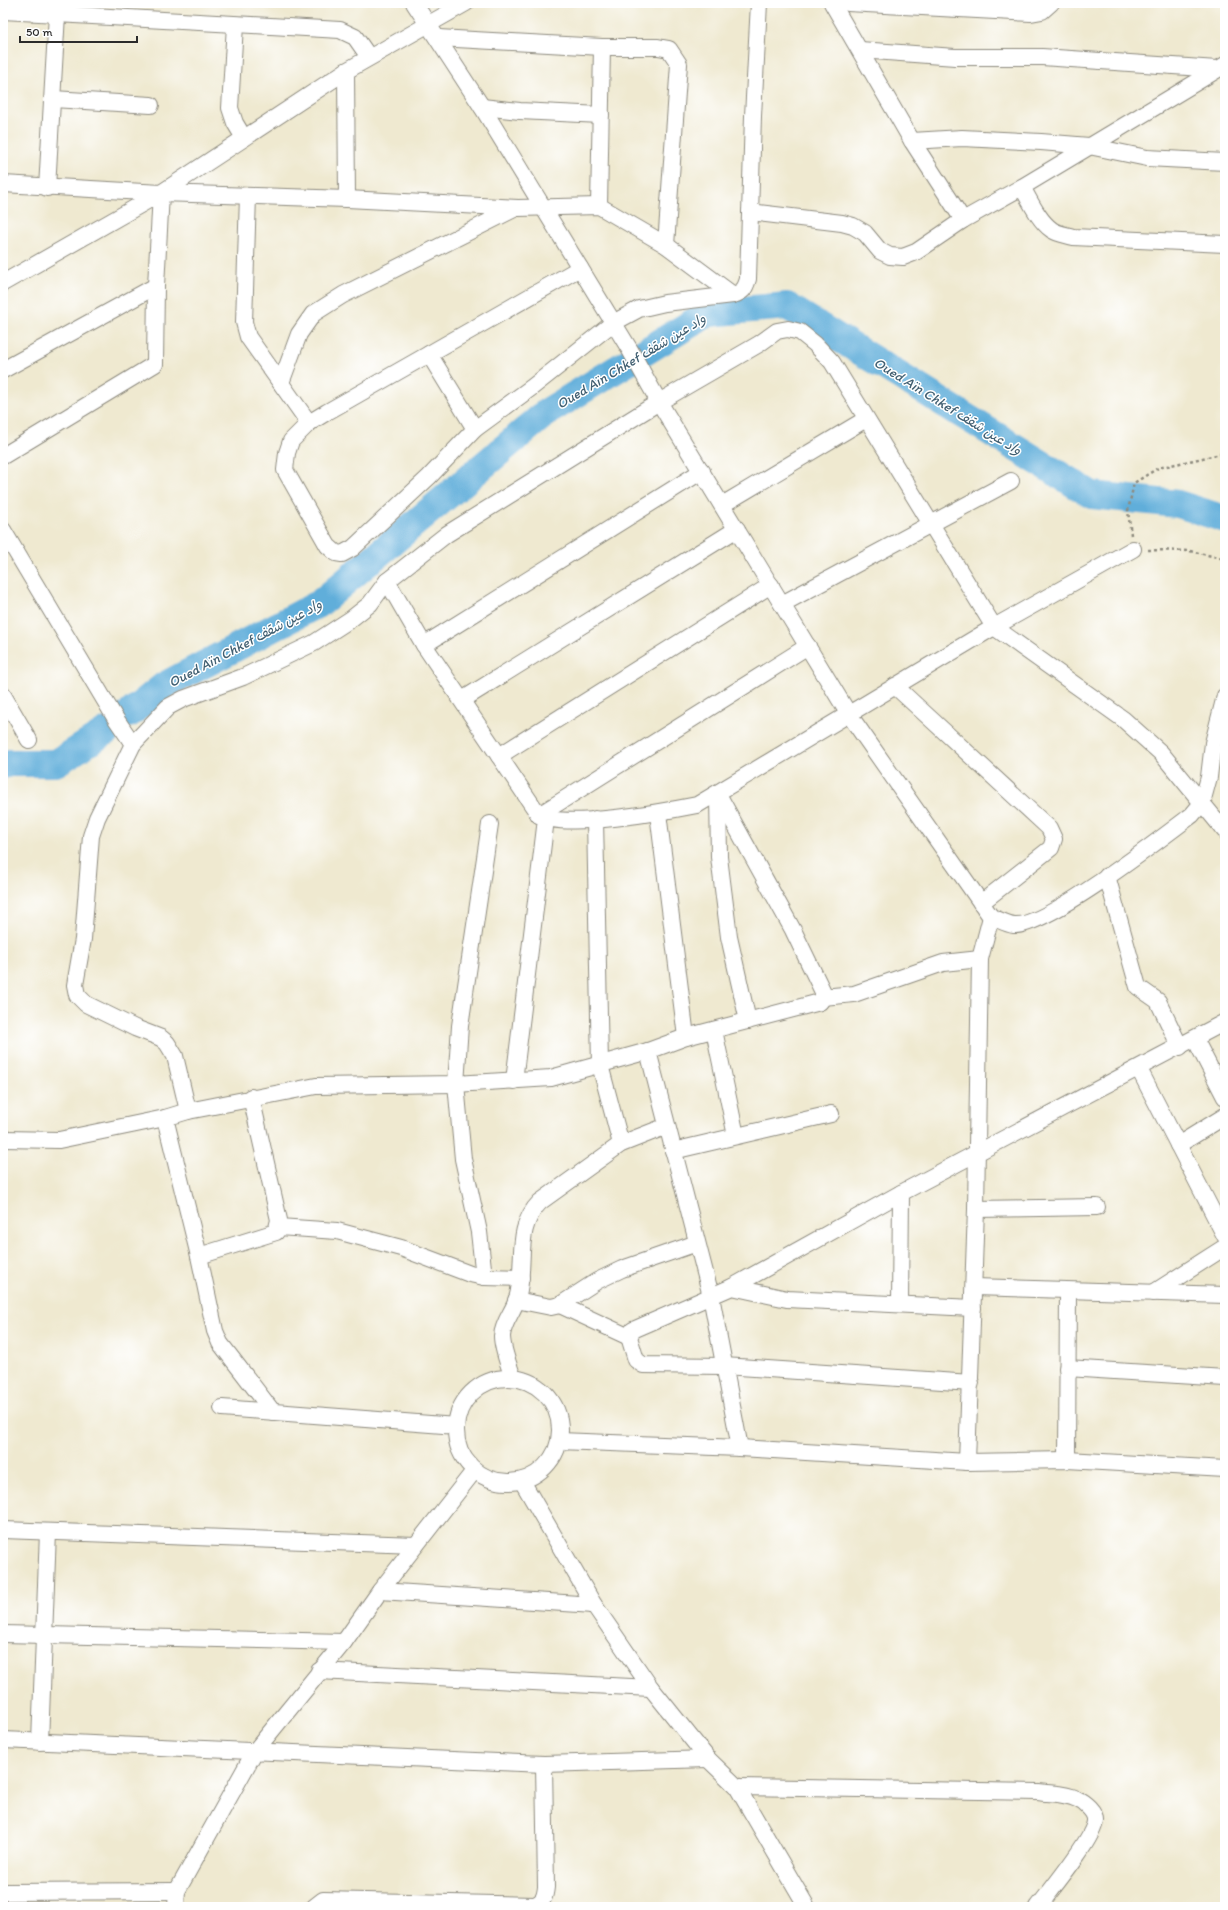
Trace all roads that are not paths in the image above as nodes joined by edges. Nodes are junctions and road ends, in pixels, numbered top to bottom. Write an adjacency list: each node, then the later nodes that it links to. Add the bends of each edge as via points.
1 (414, 3): 9 (street)
2 (466, 3): 9 (street)
3 (759, 3): 34 (street)
4 (832, 3): 13 (street)
5 (848, 3): 6 (street, via 1031,13 1042,11)
6 (1051, 3)
7 (3, 11): 8 (street)
8 (58, 14): 10 (street); 17 (street)
9 (428, 24): 11 (street); 14 (street)
10 (235, 25): 14 (street, via 340,30 356,36); 21 (street, via 230,108)
11 (438, 38): 12 (street); 19 (street)
12 (602, 47): 20 (street); 36 (street, via 669,49 680,64)
13 (860, 50): 15 (street, via 955,57 1042,57); 22 (street)
14 (369, 57): 16 (street)
15 (1221, 67): 23 (street)
16 (346, 71): 21 (street); 30 (street)
17 (52, 99): 18 (street); 26 (street)
18 (151, 105)
19 (482, 106): 20 (street, via 520,111); 32 (street)
20 (601, 115): 31 (street)
21 (244, 138): 28 (street)
22 (912, 141): 23 (street, via 970,139); 35 (street)
23 (1089, 146): 24 (street, via 1148,158); 27 (street)
24 (1225, 162)
25 (3, 184): 26 (street)
26 (48, 188): 28 (street)
27 (1022, 188): 35 (street); 37 (street, via 1045,223 1058,233 1073,237)
28 (161, 193): 29 (street); 39 (street); 40 (street)
29 (248, 196): 30 (street); 45 (street, via 244,322 248,337)
30 (347, 199): 33 (street)
31 (599, 206): 32 (street); 36 (street)
32 (543, 207): 33 (street); 38 (street)
33 (518, 208): 45 (street, via 343,295 313,314 299,334)
34 (750, 212): 35 (street, via 853,226 865,233 880,251 890,256 903,257 916,252); 41 (street, via 748,279 742,292)
35 (963, 220)
36 (666, 244): 41 (street)
37 (1225, 244)
38 (580, 268): 42 (street); 43 (street)
39 (3, 283)
40 (156, 286): 44 (street); 50 (street, via 155,364)
41 (733, 295): 42 (street, via 665,303 639,309)
42 (613, 323): 46 (street); 49 (street)
43 (429, 354): 48 (street); 49 (street)
44 (3, 370)
45 (281, 383): 48 (street)
46 (658, 402): 47 (street, via 777,331 788,329 800,332 832,362); 51 (street); 58 (street, via 447,534)
47 (866, 419): 53 (street); 54 (street)
48 (309, 423): 49 (street, via 292,441 286,453 285,470 328,546 336,553 342,554 353,548 429,477)
49 (475, 429)
50 (3, 456)
51 (702, 471): 53 (street); 62 (street)
52 (1011, 481): 54 (street)
53 (722, 505): 55 (street)
54 (932, 524): 60 (street); 61 (street)
55 (737, 529): 59 (street); 67 (street)
56 (3, 530): 70 (street)
57 (1133, 549): 61 (street)
58 (387, 581): 62 (street); 70 (street, via 370,604 351,619 314,642 243,677 168,707)
59 (771, 585): 60 (street); 71 (street)
60 (782, 604): 63 (street)
61 (994, 626): 64 (street); 73 (street, via 1123,719 1161,753)
62 (424, 644): 67 (street)
63 (808, 646): 68 (street); 75 (street)
64 (895, 686): 68 (street); 80 (street, via 1049,828 1054,839 1051,848)
65 (3, 695): 69 (street)
66 (1225, 696): 73 (street)
67 (462, 700): 71 (street)
68 (848, 713): 72 (street); 80 (street)
69 (29, 740)
70 (133, 744): 97 (street, via 97,818 91,836 83,939 75,985 77,995 86,1004 168,1043 175,1056)
71 (499, 756): 75 (street)
72 (718, 794): 74 (street, via 697,805); 83 (street, via 793,930 823,992); 84 (street, via 719,857 729,937)
73 (1202, 804): 78 (street); 79 (street, via 1192,816)
74 (658, 813): 76 (street); 87 (street)
75 (542, 817): 76 (street); 93 (street)
76 (595, 819): 91 (street)
77 (490, 824): 94 (street, via 460,1026)
78 (1225, 831)
79 (1107, 876): 81 (street, via 1066,905 1029,922 1014,925); 89 (street, via 1138,986 1158,1001)
80 (981, 903): 81 (street)
81 (991, 917): 82 (street)
82 (980, 959): 83 (street, via 942,963 854,994); 107 (street)
83 (823, 997): 84 (street, via 820,1002)
84 (748, 1021): 86 (street)
85 (1225, 1022): 88 (street)
86 (714, 1030): 87 (street); 102 (street)
87 (686, 1037): 90 (street)
88 (1195, 1039): 89 (street); 96 (street)
89 (1180, 1047): 92 (street)
90 (648, 1051): 91 (street); 101 (street)
91 (600, 1065): 93 (street, via 551,1078); 104 (street)
92 (1139, 1069): 105 (street); 107 (street)
93 (514, 1081): 94 (street)
94 (456, 1084): 95 (street, via 316,1086); 116 (street, via 463,1159 479,1232)
95 (251, 1097): 97 (street); 111 (street, via 280,1220)
96 (1225, 1097)
97 (188, 1111): 100 (street)
98 (831, 1114): 102 (street)
99 (1225, 1116): 105 (street)
100 (164, 1118): 103 (street, via 59,1140); 115 (street)
101 (667, 1126): 104 (street); 106 (street)
102 (736, 1136): 106 (street)
103 (3, 1139)
104 (621, 1144): 117 (street, via 531,1211 524,1226)
105 (1178, 1145): 112 (street)
106 (673, 1151): 113 (street)
107 (977, 1154): 108 (street); 109 (street)
108 (901, 1194): 118 (street); 125 (street)
109 (976, 1208): 110 (street); 119 (street)
110 (1097, 1208)
111 (279, 1227): 115 (street, via 276,1232); 116 (street, via 337,1231 400,1248)
112 (1225, 1236)
113 (697, 1243): 123 (street); 126 (street, via 622,1269 597,1281)
114 (1225, 1247): 121 (street)
115 (199, 1256): 135 (street, via 215,1331 220,1343)
116 (484, 1277): 117 (street)
117 (520, 1278): 124 (street)
118 (732, 1287): 123 (street); 125 (street, via 787,1299)
119 (974, 1287): 120 (street); 127 (street)
120 (1068, 1291): 121 (street); 130 (street)
121 (1153, 1293): 122 (street)
122 (1225, 1295)
123 (712, 1296): 128 (street, via 633,1330); 129 (street)
124 (516, 1300): 126 (street, via 551,1307); 131 (street, via 503,1326 502,1338)
125 (900, 1304): 127 (street)
126 (560, 1305): 128 (street)
127 (973, 1308): 133 (street)
128 (629, 1337): 129 (street, via 636,1360 643,1365)
129 (724, 1366): 133 (street); 138 (street)
130 (1067, 1368): 132 (street); 139 (street)
131 (512, 1378): 136 (street, via 488,1382 472,1392 460,1408); 137 (street, via 531,1383 550,1399 558,1416)
132 (1225, 1378)
133 (971, 1383): 140 (street)
134 (222, 1408): 135 (street)
135 (273, 1412): 136 (street)
136 (456, 1426): 142 (street, via 459,1451)
137 (559, 1441): 138 (street); 143 (street, via 548,1464 539,1473)
138 (740, 1448): 140 (street)
139 (1067, 1460): 140 (street); 141 (street)
140 (967, 1462)
141 (1225, 1469)
142 (474, 1471): 143 (street, via 497,1482); 146 (street)
143 (522, 1481): 148 (street)
144 (3, 1530): 145 (street)
145 (48, 1532): 146 (street); 150 (street)
146 (416, 1545): 147 (street)
147 (380, 1591): 148 (street); 151 (street)
148 (594, 1605): 153 (street)
149 (3, 1634): 150 (street)
150 (43, 1635): 151 (street); 155 (street)
151 (344, 1642): 152 (street)
152 (319, 1671): 153 (street); 156 (street)
153 (651, 1688): 157 (street)
154 (3, 1740): 155 (street)
155 (40, 1742): 156 (street)
156 (255, 1751): 158 (street); 160 (street)
157 (708, 1759): 158 (street); 159 (street)
158 (544, 1764): 163 (street, via 546,1887 541,1902 535,1905 324,1900)
159 (736, 1787): 164 (street); 165 (street, via 1038,1792 1067,1795 1078,1799 1090,1809 1094,1816 1094,1826 1079,1852)
160 (177, 1891): 161 (street); 162 (street)
161 (3, 1892)
162 (176, 1907)
163 (314, 1907)
164 (807, 1907)
165 (1038, 1907)

